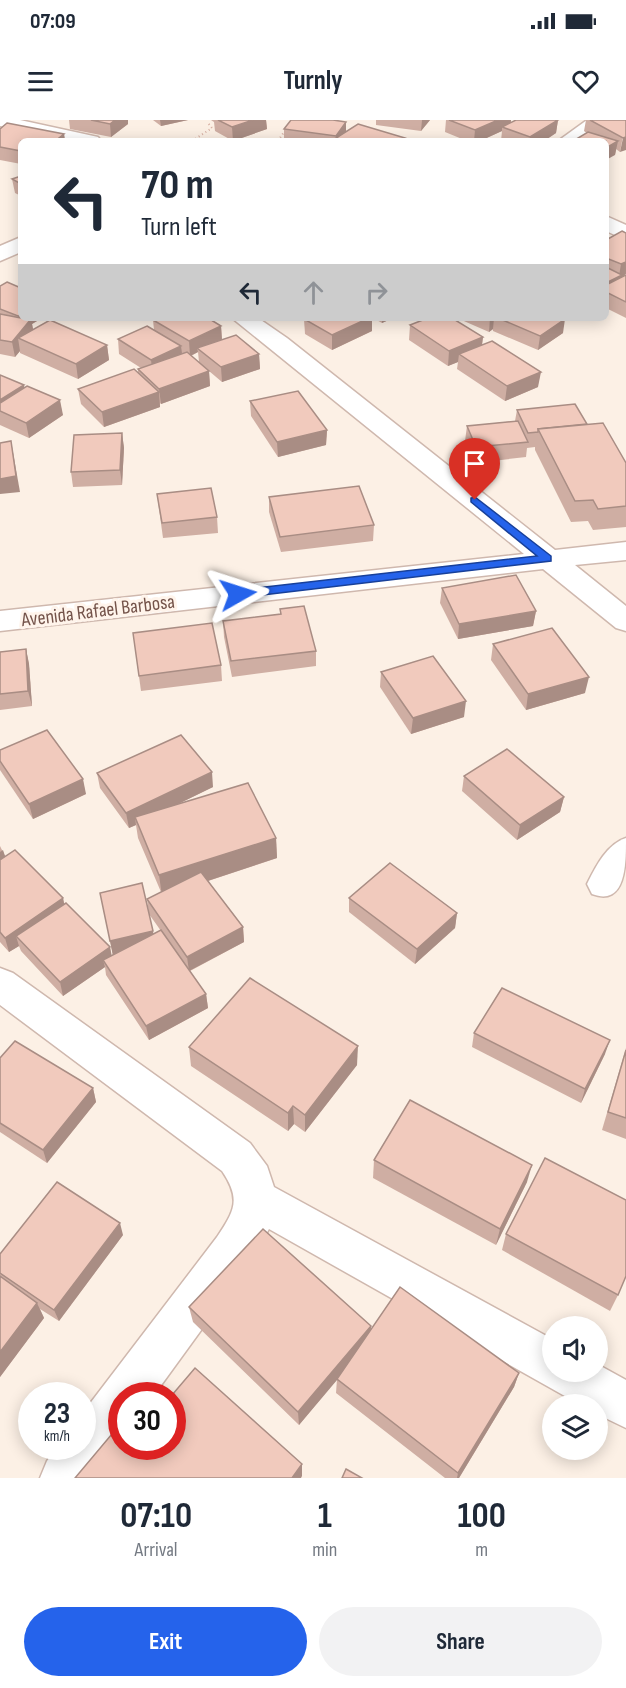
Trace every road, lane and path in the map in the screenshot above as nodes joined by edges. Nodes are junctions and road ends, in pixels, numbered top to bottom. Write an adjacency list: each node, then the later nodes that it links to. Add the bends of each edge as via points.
1 (599, 120): 8 (street)
2 (0, 121): 5 (street)
3 (208, 123): 6 (path, via 212,128)
4 (287, 128): 7 (path)
5 (78, 138)
6 (197, 138)
7 (279, 138)
8 (572, 138)
9 (609, 224): 10 (street)
10 (626, 234)
11 (18, 245): 12 (street)
12 (0, 255)
13 (247, 321): 15 (street)
14 (626, 551): 15 (street, Avenida Rafael Barbosa)
15 (547, 558): 16 (street, Avenida Rafael Barbosa); 17 (street)
16 (0, 621)
17 (626, 621)
18 (626, 851): 19 (street)
19 (604, 884)
20 (0, 984): 21 (street, via 236,1157 252,1180)
21 (255, 1199): 22 (street); 23 (street, via 250,1224 232,1252)
22 (542, 1358)
23 (136, 1382)
24 (585, 1382): 25 (street)
25 (626, 1405)
26 (108, 1419): 27 (street)
27 (64, 1478)

